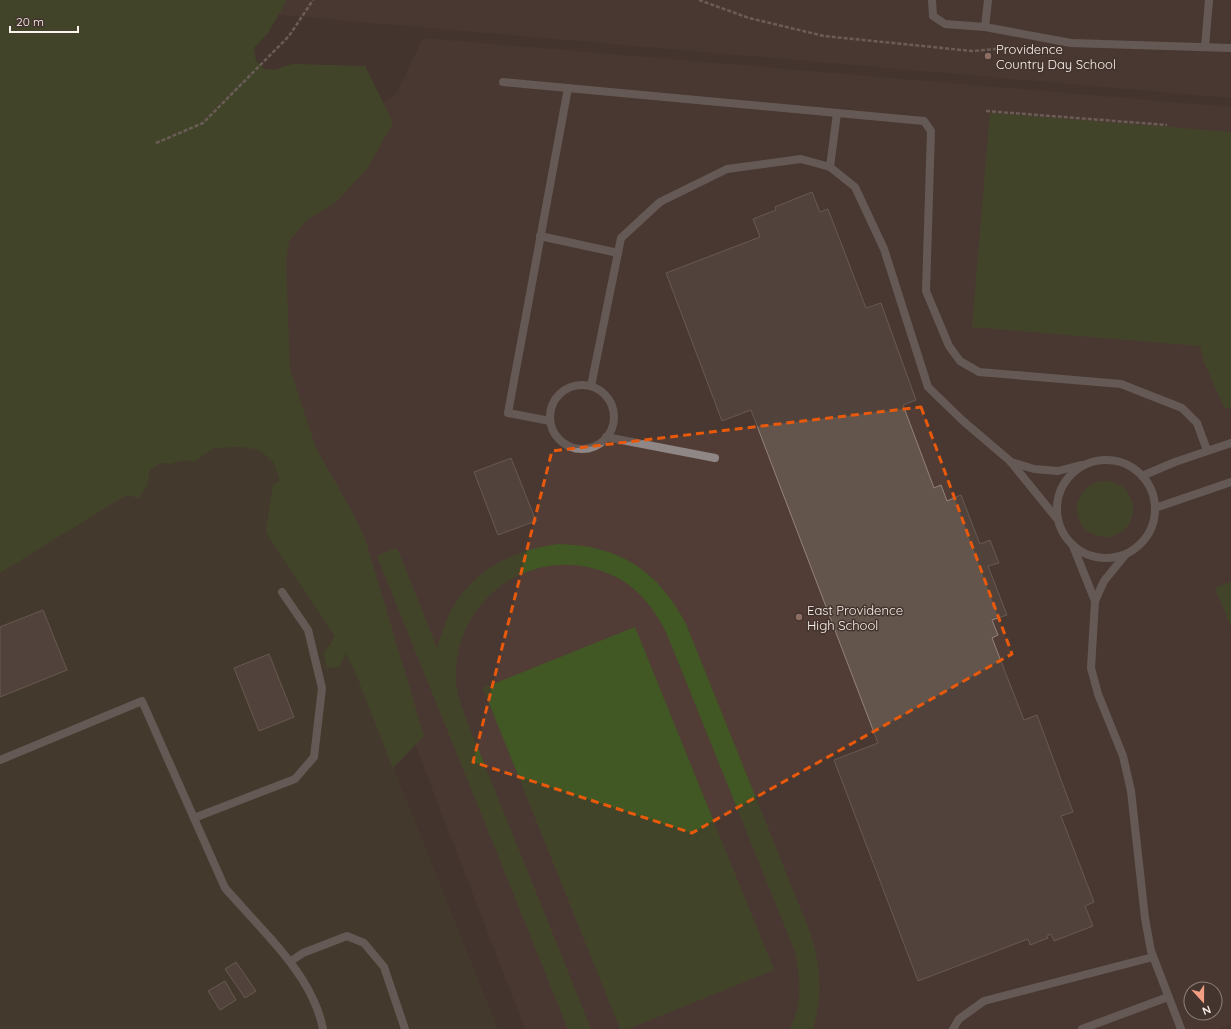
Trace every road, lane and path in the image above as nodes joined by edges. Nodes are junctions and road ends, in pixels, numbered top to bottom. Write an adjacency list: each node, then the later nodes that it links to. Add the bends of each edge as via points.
1 (313, 0): 15 (path, via 289,36 203,123)
2 (699, 0): 8 (path, via 749,18 824,36 972,51)
3 (932, 0): 6 (street, via 933,16 945,24)
4 (988, 0): 6 (street)
5 (1209, 0): 7 (street)
6 (986, 27): 7 (street, via 1071,43)
7 (1205, 47): 9 (street)
8 (1010, 48)
9 (1231, 48)
10 (503, 82): 11 (street)
11 (568, 88): 13 (street); 17 (street)
12 (986, 111): 14 (path)
13 (837, 112): 16 (street); 23 (street, via 924,120 931,131 926,291 949,346 960,361 979,372 1121,384 1182,408 1197,423)
14 (1167, 125)
15 (156, 143)
16 (830, 167): 18 (street, via 801,159 727,169 660,202 621,238); 25 (street, via 855,187 884,250 928,386 962,420)
17 (540, 236): 18 (street); 20 (street, via 508,413)
18 (618, 253): 19 (street)
19 (591, 386): 20 (street, via 580,384 570,386 561,392 550,410); 21 (street, via 608,398 612,408 612,428)
20 (550, 421): 21 (street, via 559,439 578,449 598,444)
21 (606, 437): 24 (street)
22 (1231, 442): 23 (street)
23 (1207, 450): 27 (street)
24 (715, 458)
25 (1010, 461): 26 (street, via 1058,471); 30 (street)
26 (1092, 462): 27 (street, via 1108,460 1124,463); 30 (street, via 1078,469 1066,480 1059,494)
27 (1142, 476): 29 (street, via 1149,484)
28 (1231, 482): 29 (street)
29 (1155, 508): 32 (street, via 1150,532 1140,545)
30 (1058, 520): 31 (street, via 1067,540)
31 (1073, 545): 32 (street, via 1079,551 1094,557 1110,558); 34 (street)
32 (1126, 554): 34 (street, via 1104,581)
33 (282, 592): 36 (street, via 308,630 322,688 314,757 296,779)
34 (1095, 602): 37 (street, via 1092,668 1098,694 1123,756 1131,791 1145,918)
35 (0, 760): 36 (street, via 142,701)
36 (194, 818): 38 (street, via 225,888)
37 (1153, 957): 39 (street); 42 (street, via 984,1002 959,1019)
38 (291, 961): 40 (street, via 309,991); 41 (street, via 302,953 347,936 364,943 384,967)
39 (1168, 997): 43 (street); 44 (street)
40 (323, 1029)
41 (405, 1029)
42 (953, 1029)
43 (1082, 1029)
44 (1181, 1029)

